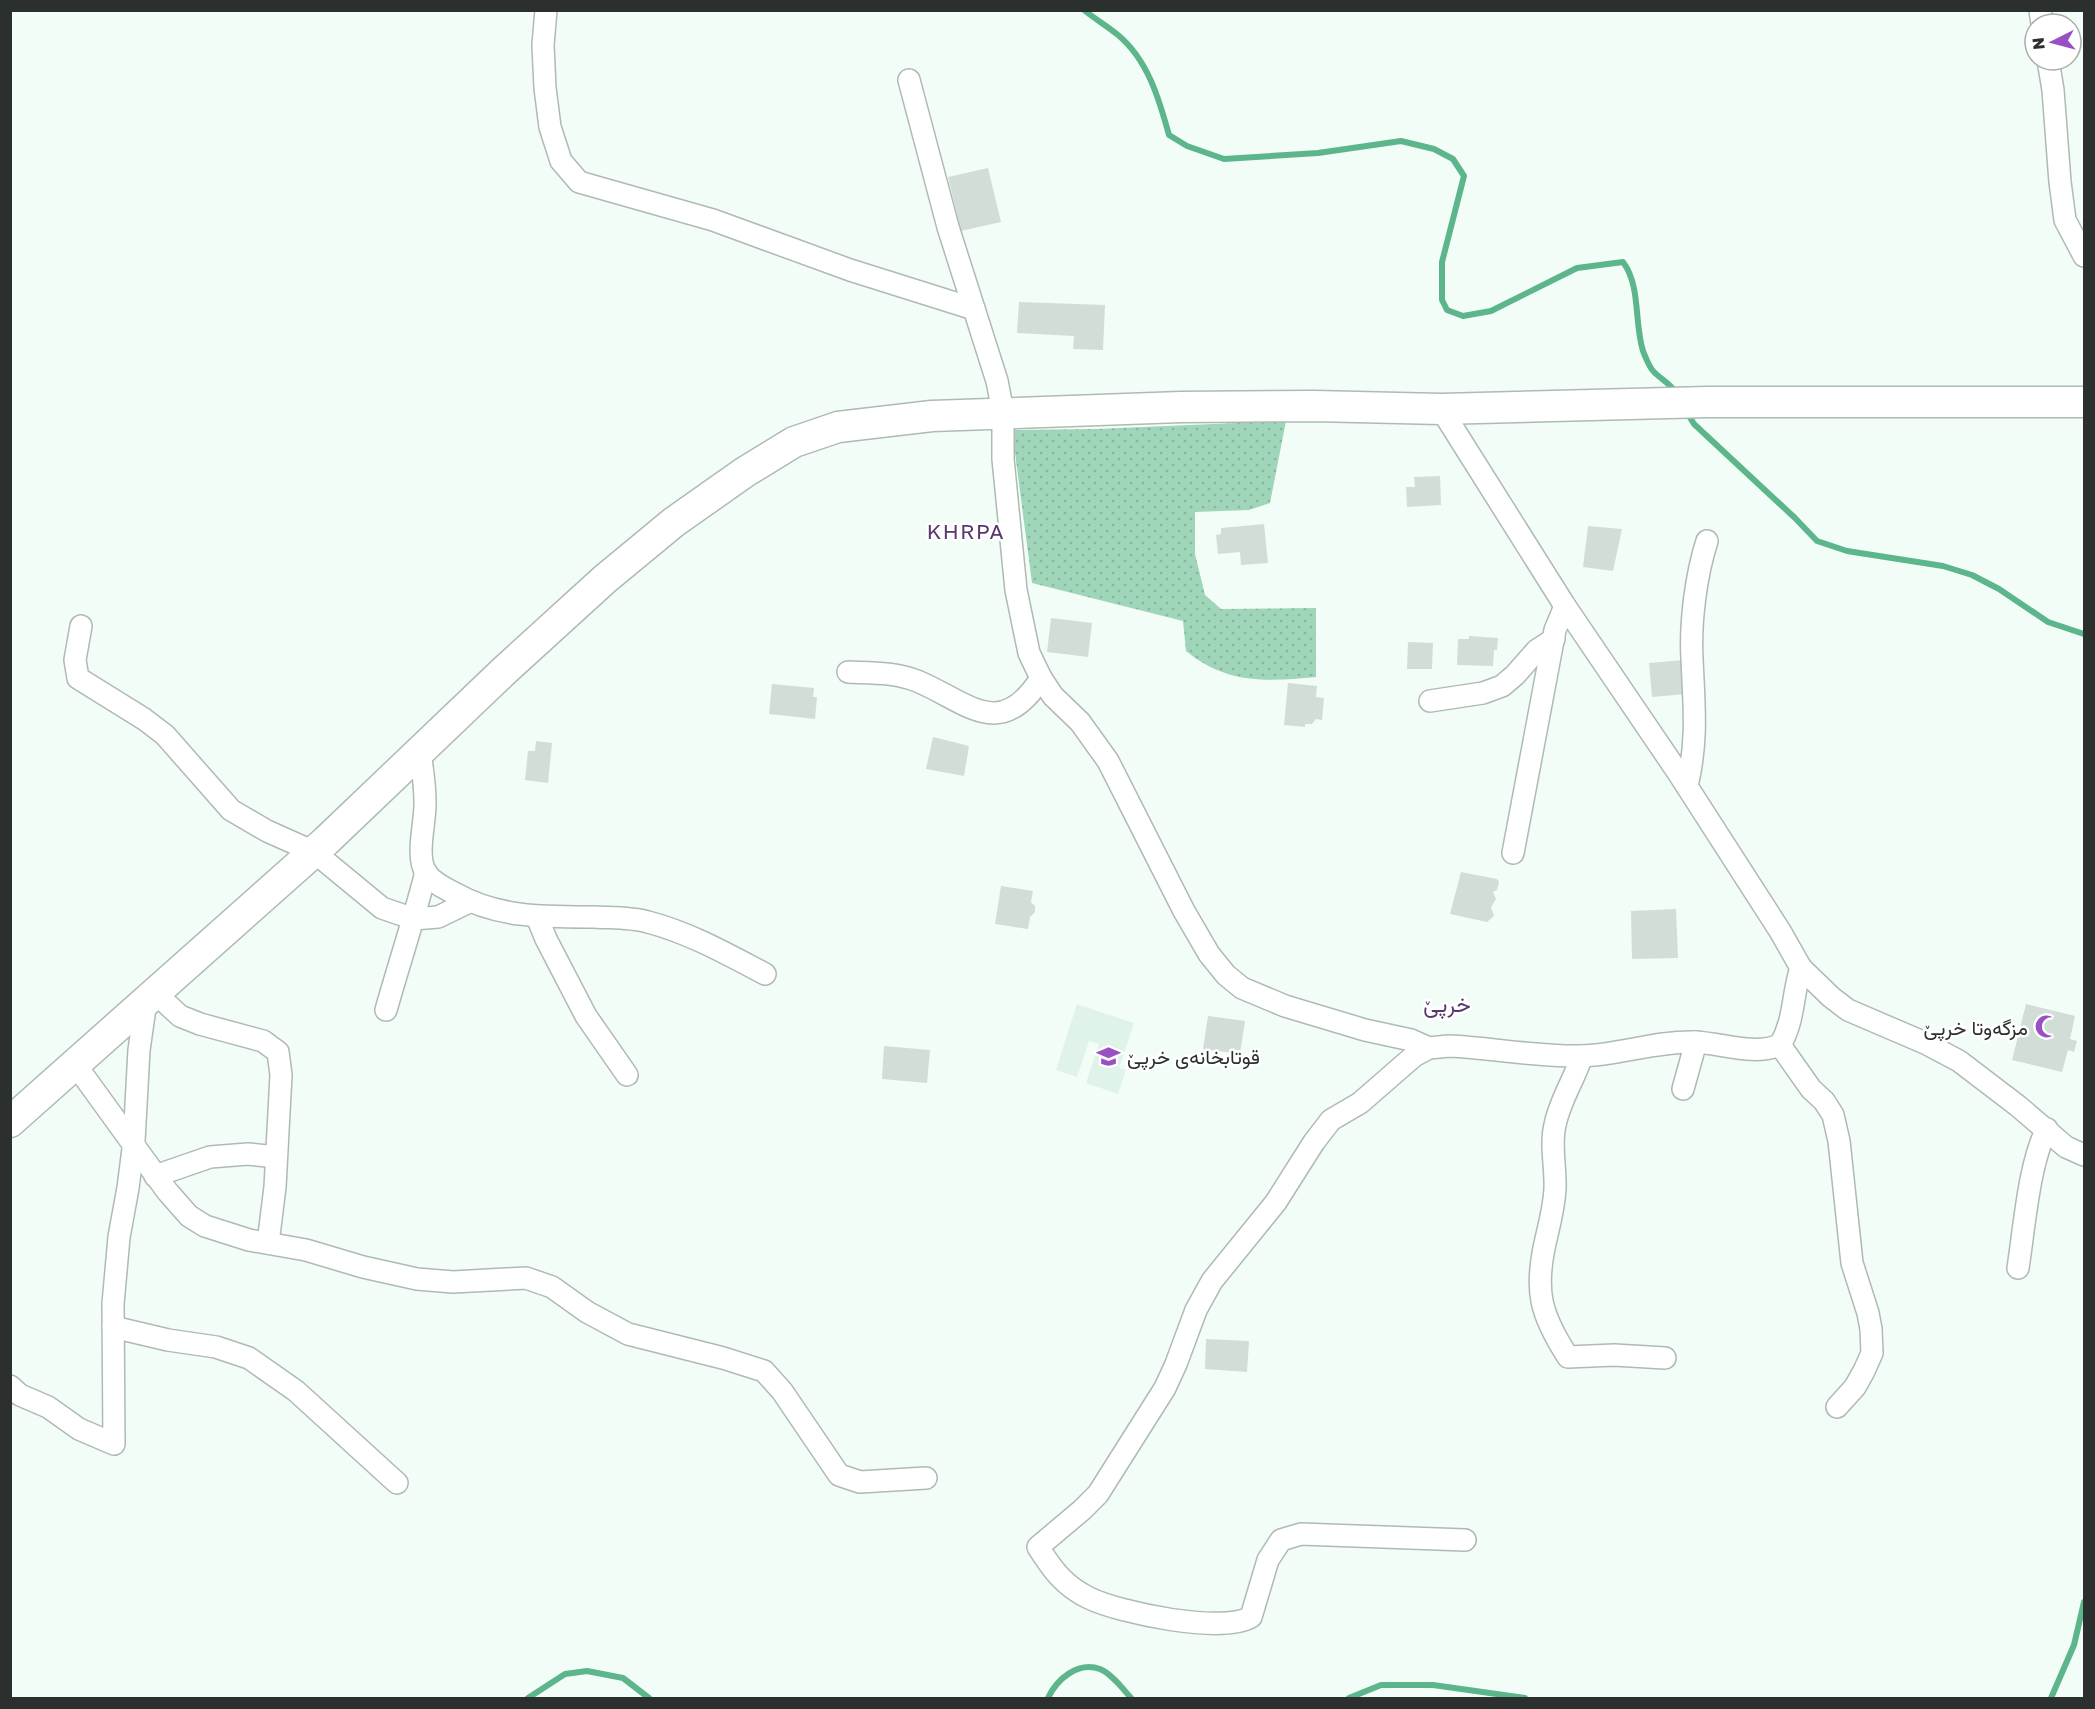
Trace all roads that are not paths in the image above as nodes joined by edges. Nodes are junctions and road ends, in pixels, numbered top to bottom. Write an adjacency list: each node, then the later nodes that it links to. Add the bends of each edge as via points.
1 (546, 10): 5 (street, via 543,45 550,127 561,161 579,182 713,220 850,270)
2 (2050, 72): 4 (street, via 2065,220)
3 (909, 80): 5 (street)
4 (2085, 256)
5 (974, 309): 8 (street)
6 (2085, 402): 7 (street, via 1707,402)
7 (1441, 409): 8 (street, via 1314,406); 10 (street)
8 (1003, 412): 14 (street, via 1003,459 1016,590 1029,653); 16 (street, via 838,426 794,442 665,529 512,663)
9 (1707, 541): 17 (street, via 1692,631 1696,733)
10 (1566, 606): 12 (street); 17 (street)
11 (81, 626): 18 (street, via 75,660 78,678 165,735 231,810)
12 (1554, 639): 15 (street, via 1537,650 1502,686); 19 (street)
13 (848, 672): 14 (street, via 897,675 974,710 988,712 1016,706 1029,697)
14 (1041, 678): 30 (street, via 1108,761 1184,911 1226,975 1242,988 1285,1006)
15 (1430, 701)
16 (420, 751): 18 (street); 20 (street, via 425,798 422,855)
17 (1687, 786): 24 (street)
18 (314, 852): 23 (street, via 382,908); 26 (street)
19 (1513, 853)
20 (426, 872): 21 (street); 23 (street)
21 (469, 902): 22 (street); 23 (street, via 438,917)
22 (537, 917): 25 (street, via 647,921 700,940); 33 (street, via 586,1016)
23 (414, 919): 27 (street)
24 (1801, 968): 29 (street, via 1794,988 1792,1017); 36 (street, via 1848,1010 1959,1061)
25 (765, 974)
26 (151, 997): 32 (street); 37 (street, via 139,1050); 39 (street, via 180,1016 263,1041 278,1052 281,1074)
27 (386, 1010)
28 (1696, 1042): 29 (street, via 1736,1048); 31 (street); 34 (street)
29 (1780, 1045): 46 (street, via 1833,1115 1852,1263 1871,1329 1872,1353 1855,1387)
30 (1429, 1048): 31 (street, via 1473,1047); 49 (street, via 1414,1056 1360,1103 1331,1120 1276,1202 1212,1281 1165,1388 1098,1494 1038,1547 1057,1576 1089,1598 1155,1618 1226,1624 1251,1617 1268,1560 1281,1540 1300,1534)
31 (1582, 1056): 44 (street, via 1554,1127 1554,1197 1540,1273 1545,1317 1568,1357)
32 (75, 1064): 35 (street); 37 (street)
33 (627, 1075)
34 (1683, 1089)
35 (10, 1122)
36 (2047, 1129): 38 (street, via 2066,1146); 42 (street, via 2034,1169)
37 (133, 1146): 40 (street); 43 (street)
38 (2085, 1155)
39 (276, 1157): 40 (street, via 210,1157); 41 (street)
40 (155, 1176): 41 (street, via 189,1216 205,1226)
41 (268, 1243): 47 (street, via 417,1279 453,1282 526,1278 552,1287 628,1334 764,1371 839,1475 860,1482)
42 (2018, 1268)
43 (113, 1327): 45 (street, via 114,1444 79,1429); 48 (street, via 216,1347 249,1358 296,1391)
44 (1665, 1358)
45 (10, 1386)
46 (1837, 1407)
47 (926, 1478)
48 (397, 1483)
49 (1465, 1540)

